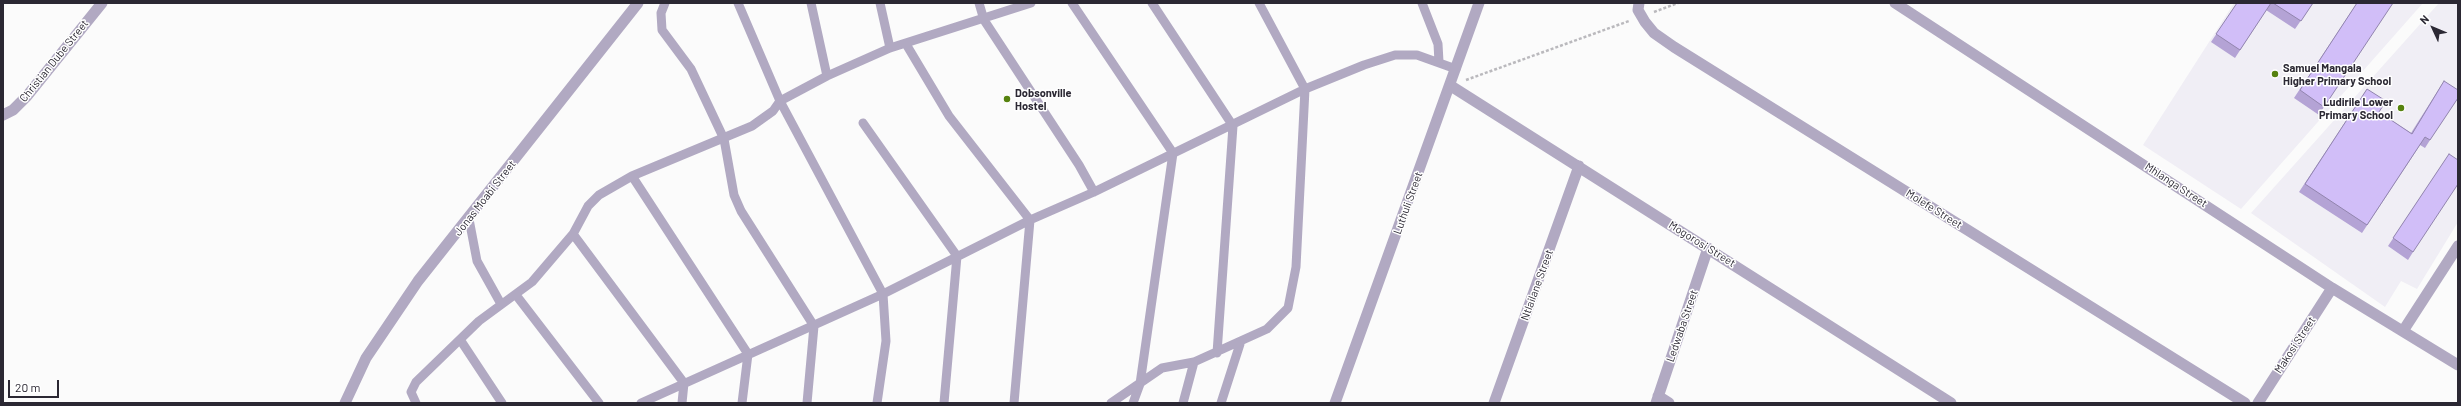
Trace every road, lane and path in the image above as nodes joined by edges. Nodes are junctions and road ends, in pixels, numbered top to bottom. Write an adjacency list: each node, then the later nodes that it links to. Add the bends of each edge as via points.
1 (102, 3): 27 (street, Christian Dube Street, via 28,96 13,110)
2 (638, 3): 35 (street, Jonas Moabi Street)
3 (665, 3): 30 (lane, via 661,13 662,30 691,69)
4 (738, 3): 26 (lane)
5 (811, 3): 23 (lane)
6 (880, 3): 20 (lane)
7 (979, 3): 18 (lane)
8 (1031, 3): 18 (lane)
9 (1072, 3): 31 (lane)
10 (1152, 3): 29 (lane)
11 (1259, 3): 25 (lane)
12 (1422, 3): 21 (lane, via 1438,44)
13 (1479, 3): 22 (street, Luthuli Street)
14 (1639, 3): 17 (street, Molefe Street)
15 (1678, 3): 17 (path)
16 (1895, 3): 41 (street, Mhlanga Street)
17 (1642, 16): 24 (path); 75 (street, Molefe Street, via 1654,33 1674,47)
18 (984, 20): 19 (lane); 34 (lane)
19 (906, 44): 20 (lane); 36 (lane, via 950,116)
20 (890, 48): 23 (lane)
21 (1439, 62): 22 (lane); 25 (lane, via 1417,55 1395,55)
22 (1456, 69): 24 (street, Luthuli Street)
23 (827, 76): 26 (lane)
24 (1451, 86): 32 (street, Mogorosi Street); 71 (street, Luthuli Street)
25 (1305, 89): 29 (lane); 48 (lane, via 1296,267 1292,294 1288,308 1280,319 1268,329)
26 (780, 101): 30 (lane, via 765,118); 42 (lane)
27 (3, 115)
28 (864, 123): 40 (lane)
29 (1233, 126): 31 (lane); 49 (lane)
30 (724, 139): 33 (lane); 45 (lane, via 730,180 741,211)
31 (1173, 154): 34 (lane); 54 (lane)
32 (1579, 166): 39 (street, Mogorosi Street); 72 (street, Ntlailane Street)
33 (632, 176): 37 (lane, via 599,195 588,206); 50 (lane)
34 (1094, 192): 36 (lane)
35 (470, 219): 44 (lane, via 476,261); 56 (street, Jonas Moabi Street, via 418,281 383,330 366,358)
36 (1030, 220): 40 (lane); 66 (lane)
37 (573, 234): 43 (lane, via 532,282); 53 (lane)
38 (2458, 246): 46 (street)
39 (1708, 248): 55 (street, Ledwaba Street); 74 (street, Mogorosi Street)
40 (957, 256): 42 (lane); 65 (lane)
41 (2332, 288): 46 (street, Mhlanga Street); 76 (street, Makosi Street)
42 (883, 294): 45 (lane); 64 (lane, via 886,341)
43 (516, 295): 44 (lane); 59 (lane)
44 (501, 304): 47 (lane, via 479,321)
45 (814, 326): 50 (lane); 63 (lane)
46 (2403, 331): 52 (street, Mhlanga Street)
47 (461, 340): 57 (lane, via 412,387 411,392); 58 (lane)
48 (1240, 344): 49 (lane); 70 (lane)
49 (1217, 353): 51 (lane)
50 (748, 354): 53 (lane); 62 (lane)
51 (1194, 362): 54 (lane, via 1162,368); 69 (lane)
52 (2458, 365)
53 (684, 382): 60 (lane); 61 (lane)
54 (1140, 384): 67 (lane); 68 (lane)
55 (1657, 400): 73 (street)
56 (346, 403)
57 (416, 403)
58 (502, 403)
59 (599, 403)
60 (641, 403)
61 (682, 403)
62 (742, 403)
63 (807, 403)
64 (877, 403)
65 (944, 403)
66 (1014, 403)
67 (1111, 403)
68 (1133, 403)
69 (1183, 403)
70 (1221, 403)
71 (1335, 403)
72 (1494, 403)
73 (1669, 403)
74 (1951, 403)
75 (2245, 403)
76 (2258, 403)

